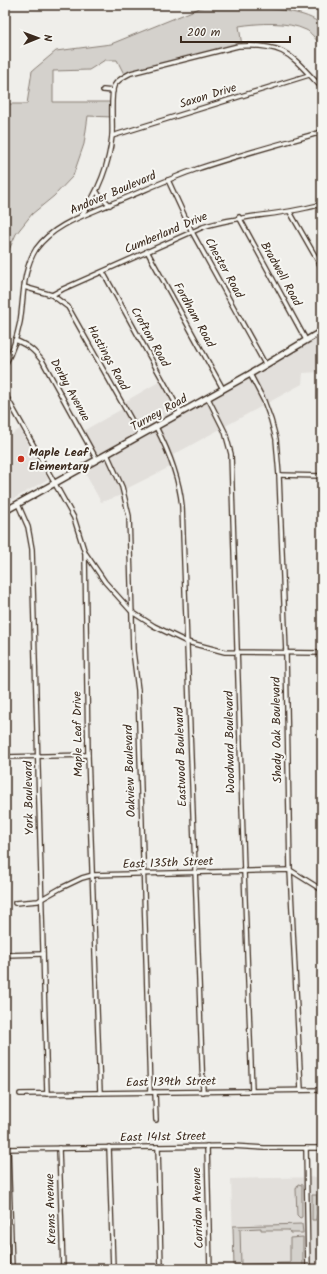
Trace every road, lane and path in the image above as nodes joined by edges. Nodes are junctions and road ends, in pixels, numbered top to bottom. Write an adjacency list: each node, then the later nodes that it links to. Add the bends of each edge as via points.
1 (309, 75): 2 (street); 4 (street, via 285,52 256,45 238,46 131,73 121,78); 6 (street, Saxon Drive)
2 (322, 88)
3 (103, 90): 4 (street)
4 (113, 91): 6 (street)
5 (322, 132): 7 (street, Andover Boulevard)
6 (112, 136): 8 (street, via 105,171)
7 (168, 180): 10 (street, Andover Boulevard); 14 (street, Chester Road)
8 (97, 192): 10 (street); 12 (street)
9 (322, 204): 11 (street, Cumberland Drive)
10 (110, 205): 12 (street, Andover Boulevard)
11 (290, 212): 13 (street, Cumberland Drive); 16 (street)
12 (81, 217): 18 (street, Andover Boulevard, via 46,237 28,264)
13 (239, 217): 14 (street, Cumberland Drive); 22 (street, Bradwell Road)
14 (192, 232): 15 (street, Cumberland Drive); 23 (street, Chester Road)
15 (147, 251): 17 (street, Cumberland Drive); 26 (street, Fordham Road)
16 (322, 268)
17 (103, 272): 19 (street, Cumberland Drive); 30 (street, Crofton Road)
18 (24, 286): 19 (street); 21 (street, Andover Boulevard)
19 (52, 295): 32 (street, Hastings Road, via 68,307)
20 (322, 331): 22 (main road, Turney Road)
21 (16, 340): 24 (street, Andover Boulevard); 34 (street, Derby Avenue, via 28,346 43,362)
22 (306, 340): 23 (main road, Turney Road)
23 (265, 364): 25 (main road, Turney Road)
24 (5, 365)
25 (250, 374): 26 (main road, Turney Road); 35 (street, Shady Oak Boulevard, via 271,420)
26 (223, 389): 28 (main road, Turney Road)
27 (5, 394): 29 (street, Maple Leaf Drive)
28 (208, 398): 30 (main road, Turney Road); 43 (street, Woodward Boulevard, via 225,432 231,454)
29 (6, 399): 37 (street, Maple Leaf Drive)
30 (181, 413): 31 (main road, Turney Road)
31 (156, 427): 32 (main road, Turney Road); 42 (street, Eastwood Boulevard, via 172,460 181,492)
32 (140, 436): 33 (main road, Turney Road)
33 (107, 454): 34 (main road, Turney Road); 41 (street, Oakview Boulevard, via 122,487 129,516)
34 (97, 460): 37 (main road, Turney Road)
35 (280, 475): 36 (street); 44 (street, Shady Oak Boulevard)
36 (322, 476)
37 (55, 483): 38 (main road, Turney Road); 40 (street, Maple Leaf Drive, via 74,518)
38 (18, 504): 39 (main road, Turney Road); 46 (street, York Boulevard, via 28,527 32,549)
39 (5, 511)
40 (85, 553): 41 (street, via 105,582); 47 (street, Maple Leaf Drive)
41 (132, 612): 42 (street); 52 (street, Oakview Boulevard, via 138,690)
42 (187, 642): 43 (street, via 216,650); 51 (street, Eastwood Boulevard)
43 (238, 652): 44 (street); 50 (street, Woodward Boulevard)
44 (286, 653): 45 (street); 49 (street, Shady Oak Boulevard)
45 (322, 653)
46 (38, 756): 47 (street); 48 (street); 55 (street, York Boulevard)
47 (88, 756): 53 (street, Maple Leaf Drive)
48 (5, 757)
49 (290, 870): 50 (street, East 135th Street); 54 (street); 59 (street, Shady Oak Boulevard)
50 (244, 871): 51 (street, East 135th Street); 61 (street, Woodward Boulevard)
51 (196, 872): 52 (street, East 135th Street); 64 (street, Eastwood Boulevard)
52 (143, 874): 53 (street, East 135th Street); 62 (street, Oakview Boulevard)
53 (93, 875): 55 (street, East 135th Street, via 61,888); 65 (street, Maple Leaf Drive)
54 (322, 890)
55 (41, 900): 56 (street, East 135th Street); 57 (street, York Boulevard)
56 (14, 903)
57 (43, 954): 58 (street); 67 (street, York Boulevard)
58 (5, 955)
59 (301, 1090): 60 (street, East 139th Street); 61 (street, East 139th Street)
60 (322, 1090)
61 (252, 1091): 64 (street, East 139th Street)
62 (150, 1092): 63 (street, East 139th Street); 65 (street, East 139th Street)
63 (155, 1092): 64 (street, East 139th Street); 68 (street)
64 (203, 1092)
65 (100, 1093): 67 (street, East 139th Street)
66 (20, 1094): 67 (street, East 139th Street)
67 (47, 1094)
68 (156, 1120)
69 (207, 1146): 71 (street, East 141st Street); 73 (street, East 141st Street); 80 (street, Corridon Avenue)
70 (109, 1147): 71 (street, East 141st Street); 72 (street, East 141st Street); 78 (street)
71 (158, 1147): 79 (street)
72 (59, 1148): 75 (street, East 141st Street); 77 (street, Krems Avenue)
73 (306, 1148): 74 (street, East 141st Street); 81 (street)
74 (322, 1148)
75 (7, 1149): 76 (street)
76 (12, 1269)
77 (63, 1269)
78 (113, 1269)
79 (162, 1269)
80 (210, 1269)
81 (308, 1269)

